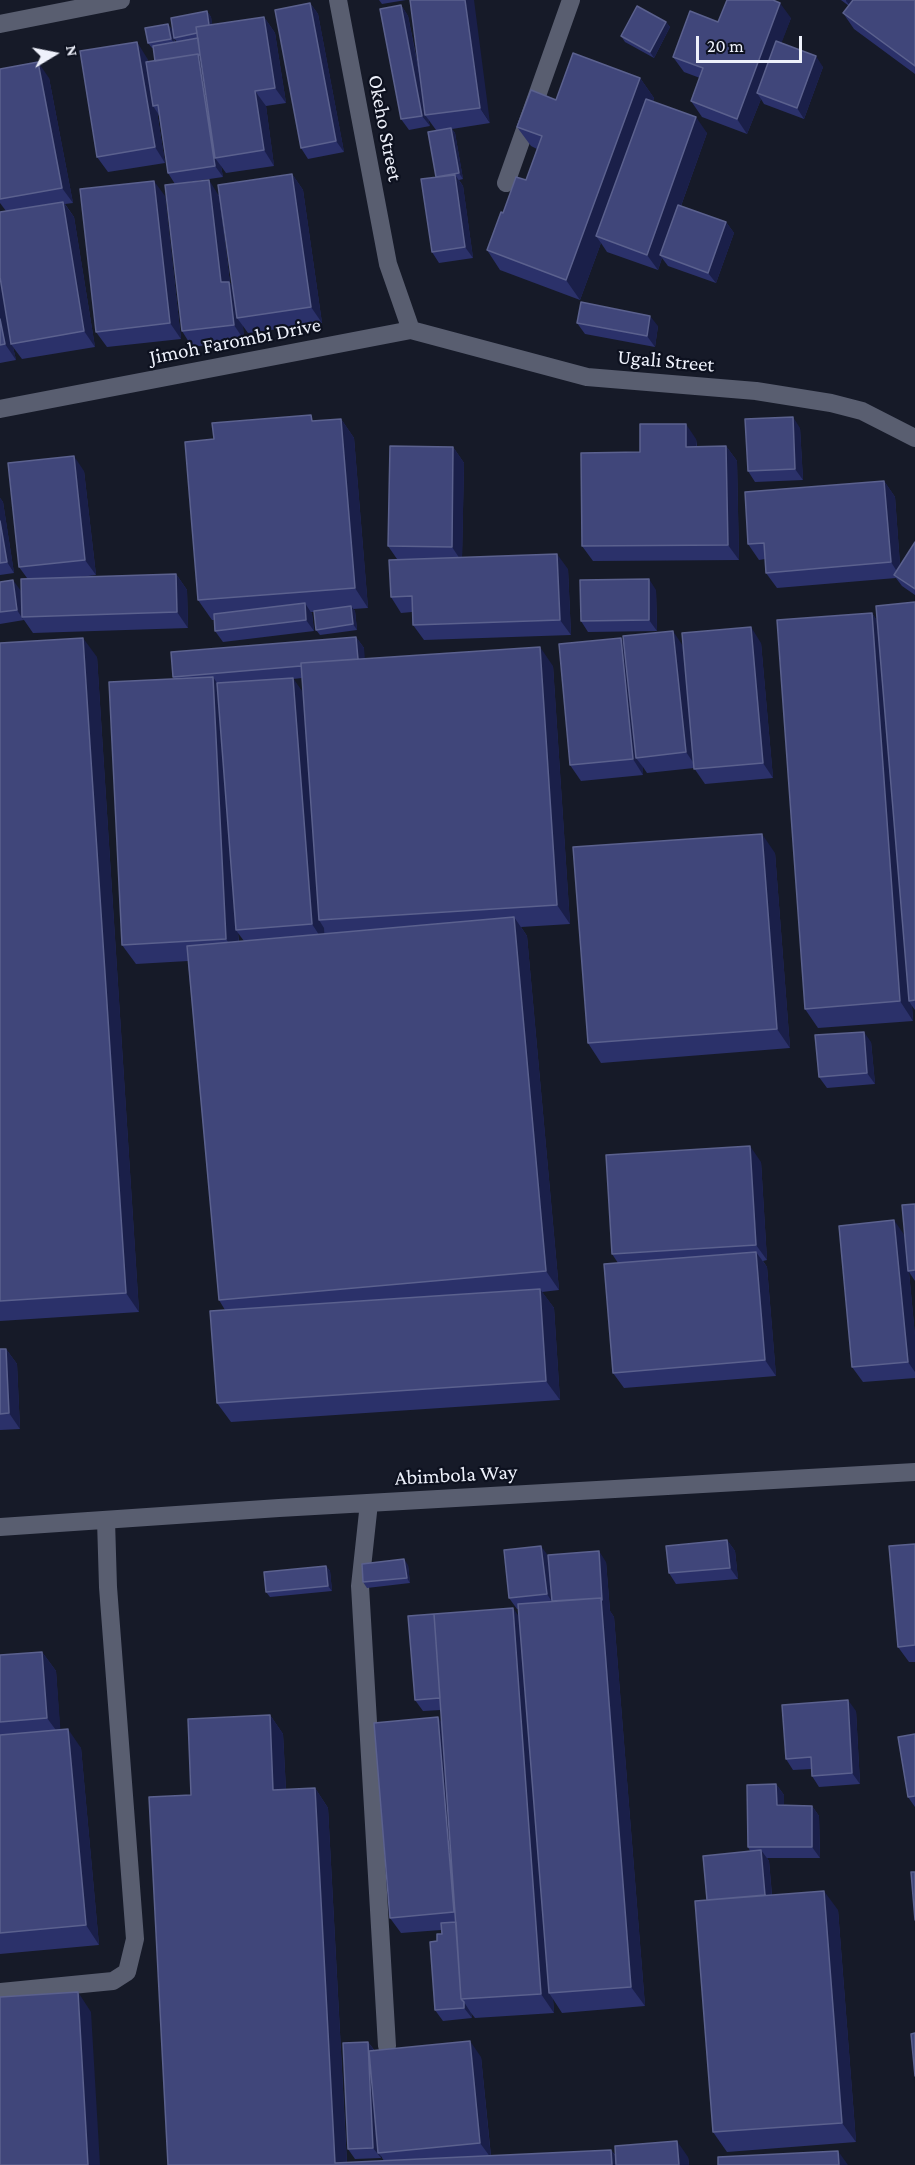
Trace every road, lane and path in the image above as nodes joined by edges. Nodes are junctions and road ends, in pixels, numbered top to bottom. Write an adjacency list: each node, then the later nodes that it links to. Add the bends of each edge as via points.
1 (121, 0): 4 (street)
2 (338, 0): 6 (street, Okeho Street, via 388,264)
3 (571, 0): 5 (street)
4 (0, 24)
5 (506, 183)
6 (411, 330): 7 (street, Jimoh Farombi Drive); 8 (street, Ugali Street, via 587,377 756,391 831,403 862,411)
7 (0, 409)
8 (915, 438)
9 (915, 1472): 10 (street, Abimbola Way)
10 (369, 1503): 11 (street, Abimbola Way); 14 (street, via 360,1586)
11 (106, 1520): 12 (street, Abimbola Way); 13 (street, via 135,1939 127,1972 113,1981)
12 (0, 1527)
13 (0, 1992)
14 (387, 2046)

